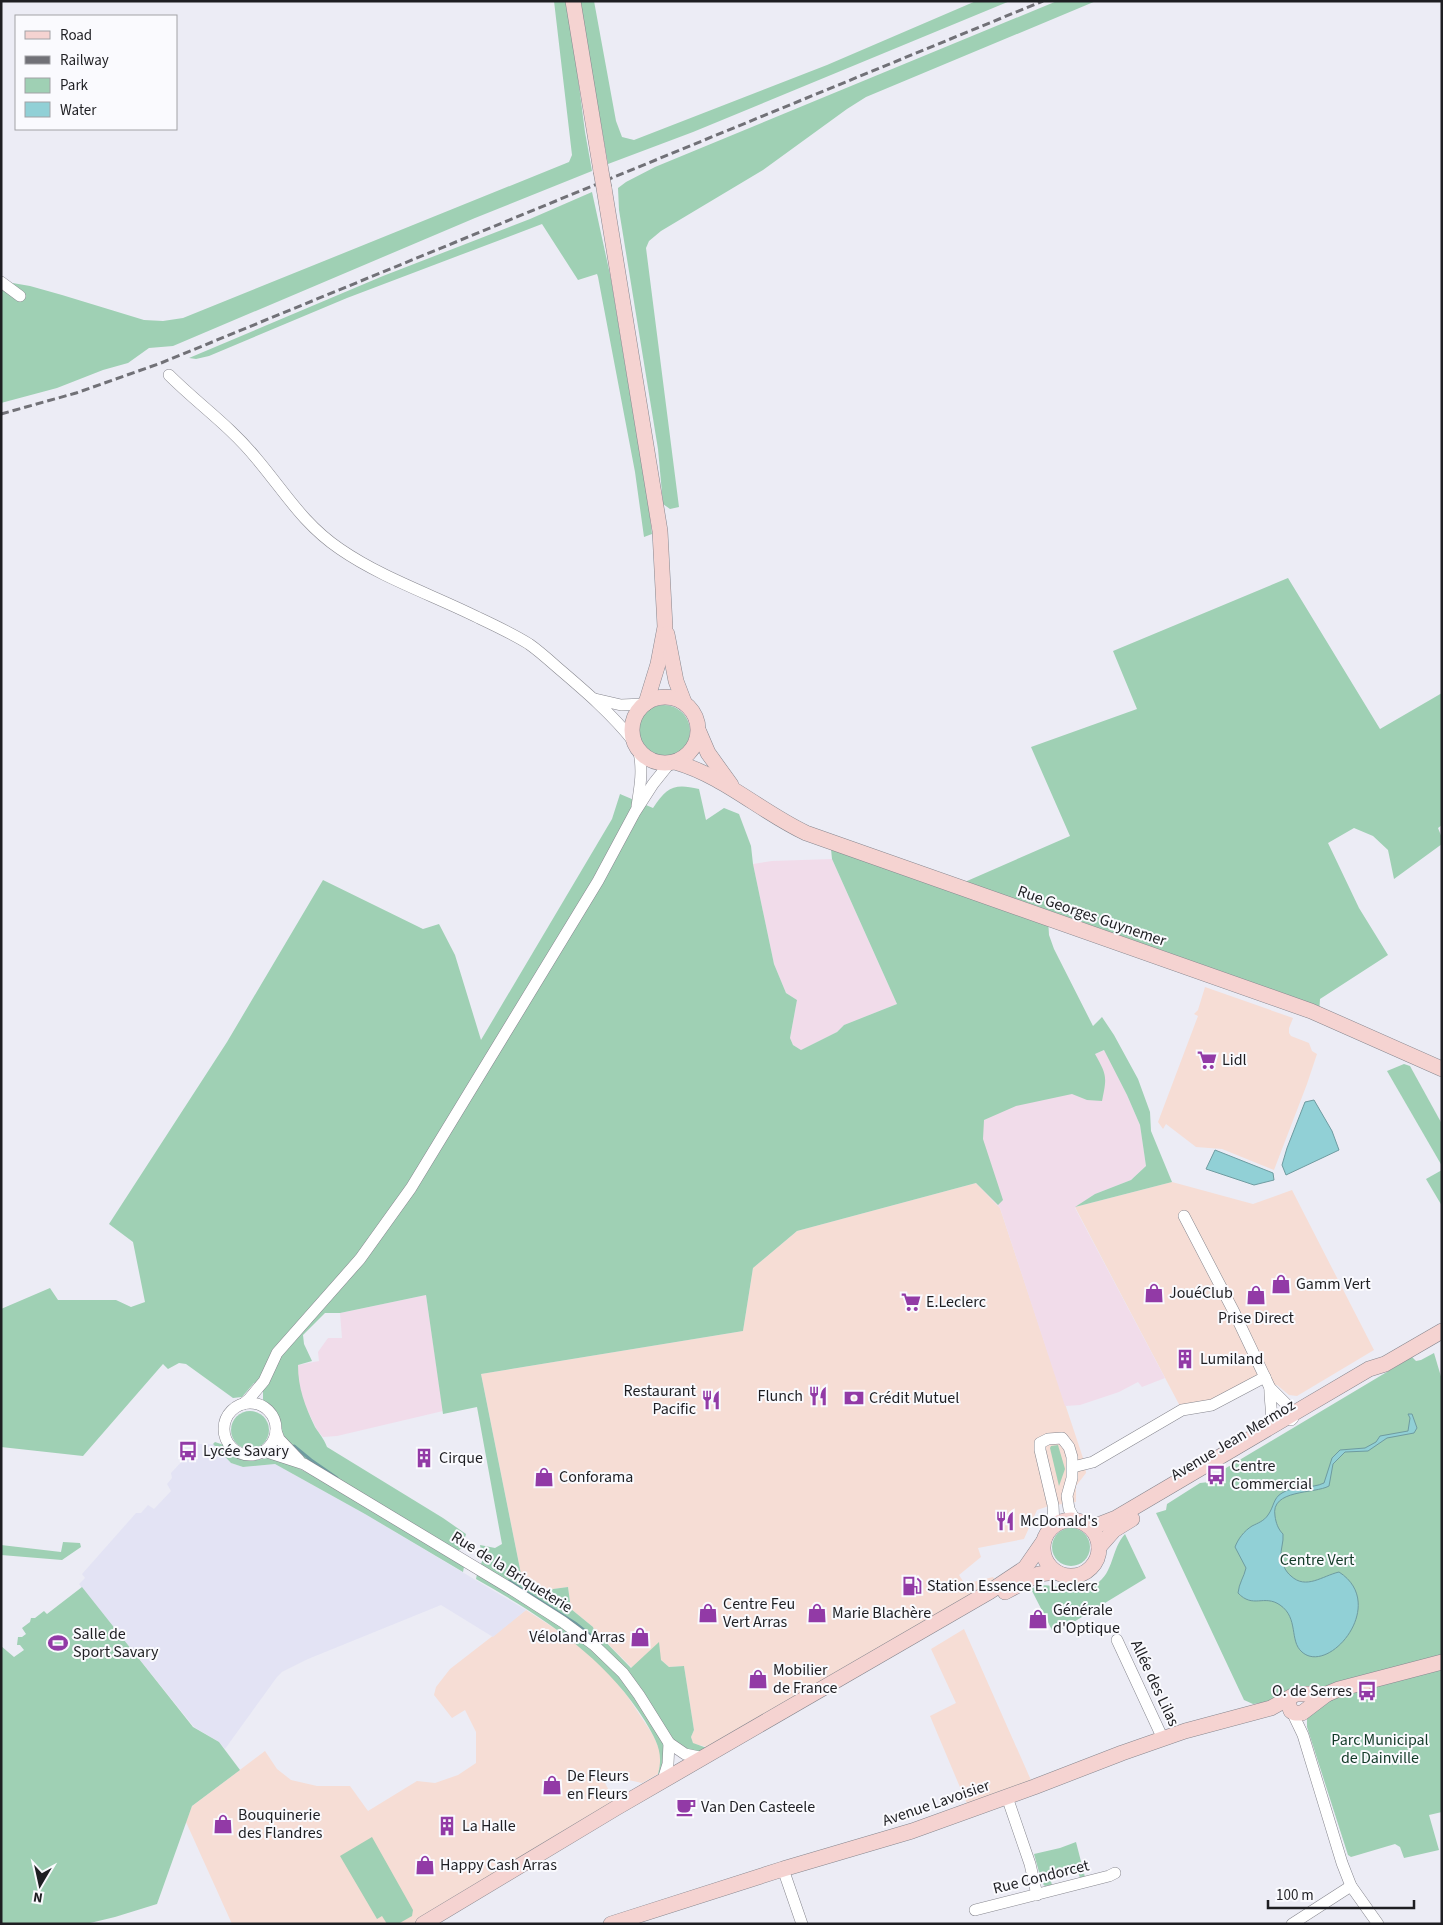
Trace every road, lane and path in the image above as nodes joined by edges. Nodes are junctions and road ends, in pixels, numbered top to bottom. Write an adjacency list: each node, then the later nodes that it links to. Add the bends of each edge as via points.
1 (573, 1): 5 (main road, bridge, via 660,531)
2 (1, 282): 3 (street)
3 (20, 296)
4 (169, 375): 6 (street, via 219,418 321,535 372,567 529,645)
5 (665, 627): 7 (main road, via 676,681); 8 (main road, via 658,664)
6 (594, 698): 8 (street, via 620,705); 10 (street, via 622,726)
7 (684, 702): 8 (main road, via 665,697); 9 (main road, via 695,716)
8 (645, 703): 10 (main road, via 638,710 632,726)
9 (699, 732): 11 (main road, via 692,751); 12 (main road, Rue Georges Guynemer, via 708,753)
10 (636, 747): 11 (main road, via 652,761); 13 (street, via 642,764)
11 (672, 763): 12 (main road, Rue Georges Guynemer, via 711,776); 13 (street, via 653,784)
12 (734, 790): 14 (main road, Rue Georges Guynemer, via 806,833 1311,1011)
13 (636, 812): 18 (street, via 412,1188 360,1259 277,1353)
14 (1442, 1070)
15 (1184, 1216): 19 (street)
16 (1442, 1331): 17 (main road, Avenue Jean Mermoz)
17 (1385, 1364): 22 (main road, Avenue Jean Mermoz, via 1369,1369); 24 (main road, Avenue Jean Mermoz, via 1375,1376)
18 (264, 1381): 20 (street); 21 (street)
19 (1268, 1382): 22 (street); 24 (street, via 1272,1422); 27 (street, via 1212,1405 1182,1410 1093,1462)
20 (243, 1404): 21 (street); 25 (street, via 227,1416 224,1426 226,1438 232,1448 242,1454)
21 (264, 1408): 23 (street, via 273,1416)
22 (1292, 1414): 24 (main road, Avenue Jean Mermoz)
23 (276, 1432): 25 (street); 26 (street, Rue de la Briqueterie)
24 (1265, 1435): 28 (main road, Avenue Jean Mermoz, via 1116,1518 1098,1525); 31 (main road, Avenue Jean Mermoz, via 1121,1525)
25 (264, 1451): 26 (street, Rue de la Briqueterie)
26 (304, 1464): 37 (street, Rue de la Briqueterie, via 508,1586 583,1636 630,1682)
27 (1073, 1468): 28 (street, via 1066,1496 1069,1510); 29 (street, via 1069,1446 1062,1438 1040,1443)
28 (1082, 1523): 29 (main road); 31 (main road, via 1096,1535)
29 (1054, 1525): 30 (main road)
30 (1043, 1542): 32 (main road, via 1045,1559); 38 (main road, via 1031,1561 1009,1579)
31 (1099, 1547): 32 (main road, via 1094,1564 1085,1573 1067,1576)
32 (1056, 1572): 47 (main road, via 1039,1574 1013,1587)
33 (1117, 1640): 36 (street, Allée des Lilas)
34 (1442, 1662): 35 (main road, Avenue Lavoisier, via 1327,1694)
35 (1297, 1706): 36 (main road, Avenue Lavoisier, via 1271,1708); 43 (street, via 1303,1735)
36 (1164, 1739): 40 (main road, Avenue Lavoisier)
37 (669, 1743): 38 (street, via 685,1754); 39 (street, via 668,1764)
38 (704, 1758): 39 (main road)
39 (662, 1783): 46 (main road)
40 (1007, 1797): 41 (main road, Avenue Lavoisier, via 912,1831); 44 (street)
41 (783, 1869): 48 (main road, Avenue Lavoisier); 49 (street)
42 (1115, 1873): 44 (street, Rue Condorcet)
43 (1351, 1886): 50 (street); 51 (street)
44 (1037, 1895): 45 (street, Rue Condorcet)
45 (975, 1910)
46 (423, 1924)
47 (438, 1924)
48 (611, 1924)
49 (802, 1924)
50 (1292, 1924)
51 (1378, 1924)

